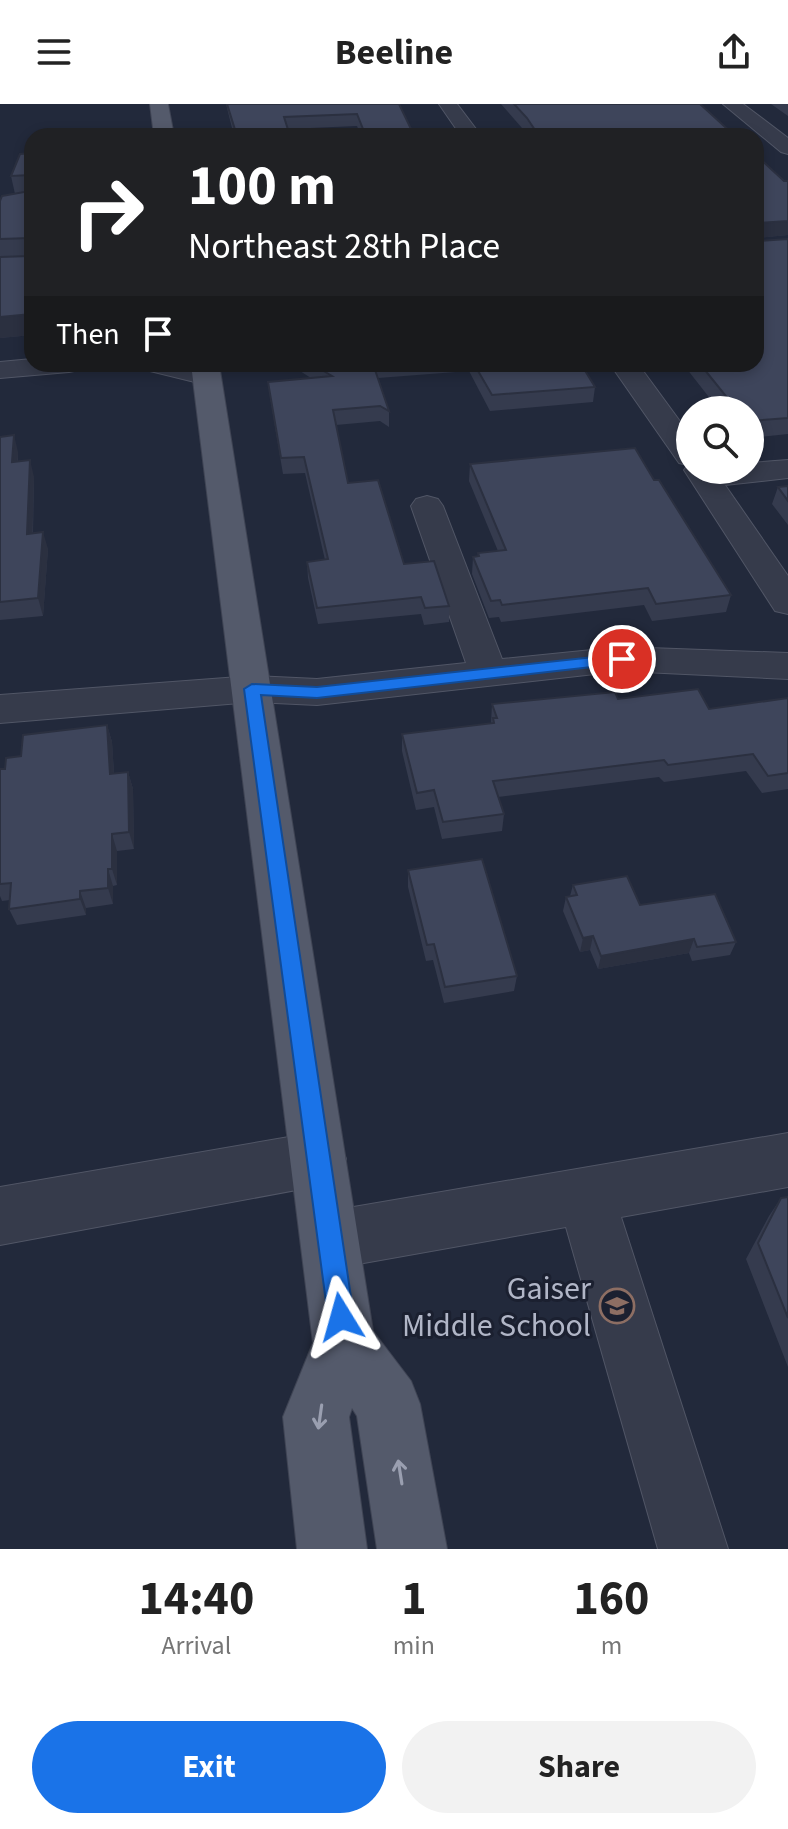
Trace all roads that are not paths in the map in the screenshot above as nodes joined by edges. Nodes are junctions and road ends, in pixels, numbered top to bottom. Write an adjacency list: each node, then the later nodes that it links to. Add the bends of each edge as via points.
1 (159, 104): 4 (main road)
2 (448, 104): 5 (street)
3 (732, 104): 6 (street)
4 (163, 128)
5 (465, 128)
6 (763, 128)
7 (764, 129): 9 (street)
8 (788, 131): 9 (street)
9 (768, 132): 10 (street)
10 (788, 148)
11 (24, 368): 12 (street)
12 (0, 370)
13 (206, 372): 23 (main road)
14 (630, 372): 15 (street)
15 (676, 436)
16 (764, 469): 17 (street)
17 (788, 469)
18 (710, 484): 20 (street)
19 (427, 506): 22 (street)
20 (788, 603)
21 (788, 666): 22 (street, via 622,659)
22 (488, 672): 23 (street, via 317,692)
23 (252, 689): 24 (street); 25 (main road)
24 (0, 709)
25 (318, 1159): 28 (street); 29 (main road)
26 (788, 1160): 27 (street)
27 (585, 1195): 29 (street); 33 (street)
28 (0, 1216)
29 (330, 1240): 30 (main road)
30 (344, 1343): 31 (main road, one-way to 31, via 316,1417); 32 (main road, one-way to 30, via 388,1404)
31 (332, 1549)
32 (412, 1549)
33 (693, 1549)

